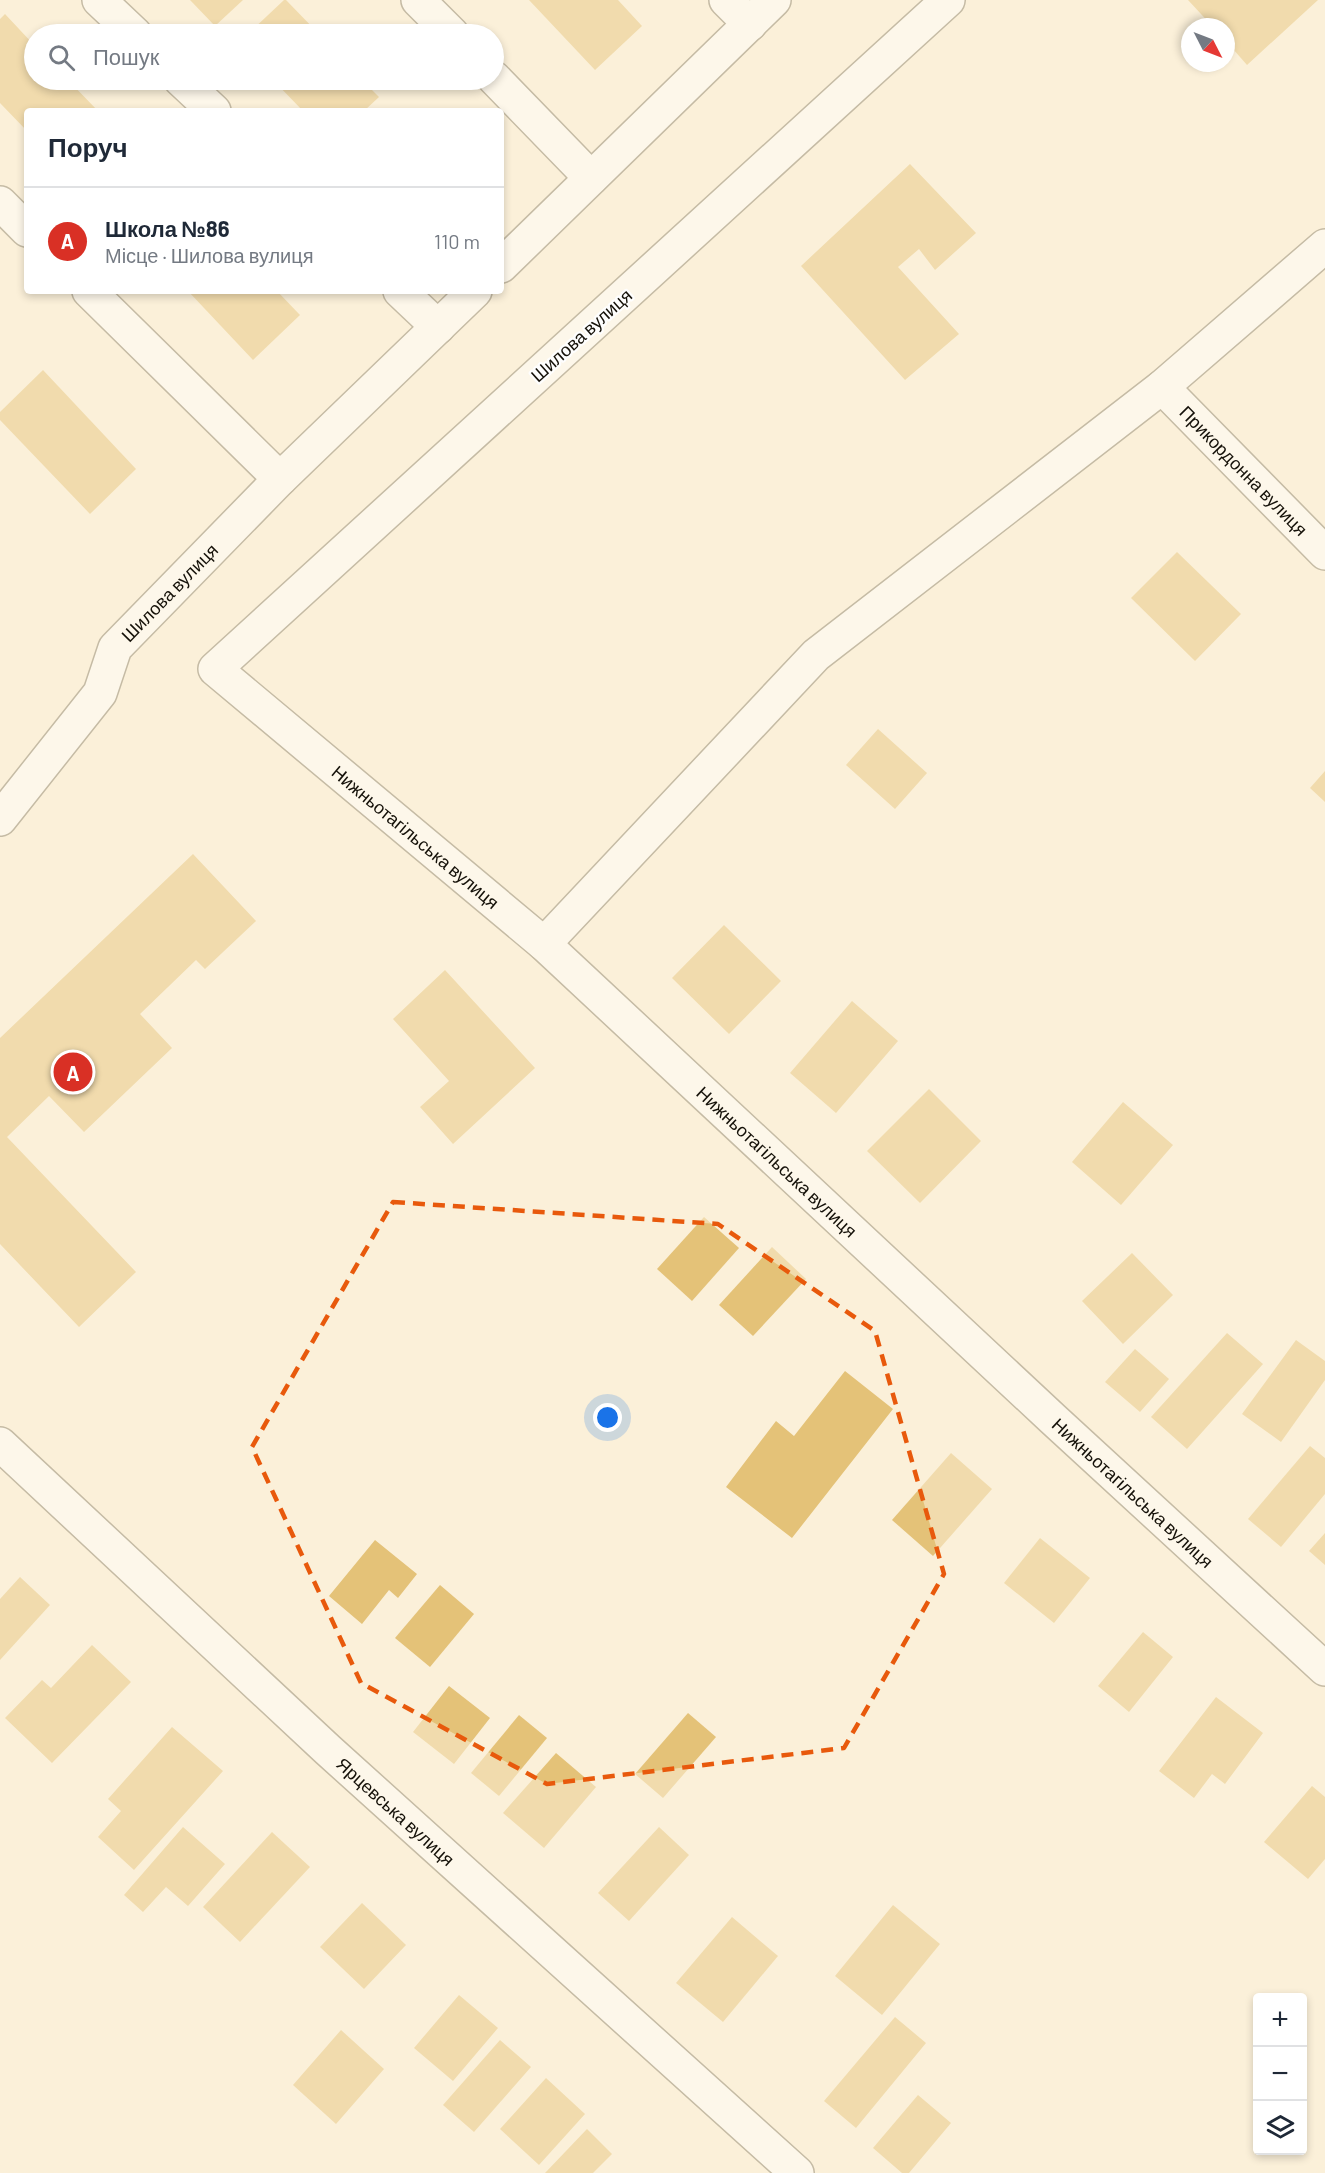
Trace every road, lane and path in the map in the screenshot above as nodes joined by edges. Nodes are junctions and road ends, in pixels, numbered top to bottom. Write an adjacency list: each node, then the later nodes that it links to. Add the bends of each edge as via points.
1 (99, 0): 6 (street)
2 (418, 0): 7 (street)
3 (726, 0): 8 (street)
4 (774, 0): 8 (street)
5 (948, 0): 24 (street, Шилова вулиця)
6 (124, 24)
7 (442, 24)
8 (750, 24): 12 (street)
9 (504, 88): 12 (street)
10 (192, 90): 11 (street)
11 (211, 108)
12 (591, 178): 16 (street)
13 (0, 203): 14 (street)
14 (24, 227)
15 (1325, 246): 21 (street)
16 (504, 263)
17 (92, 294): 22 (street)
18 (403, 294): 20 (street)
19 (472, 294): 20 (street, Шилова вулиця)
20 (438, 327): 22 (street, Шилова вулиця)
21 (1162, 387): 23 (street, Прикордонна вулиця); 26 (street, via 816,655)
22 (280, 479): 25 (street, Шилова вулиця, via 115,648 100,693)
23 (1325, 554)
24 (215, 669): 26 (street, Нижньотагільська вулиця)
25 (0, 819)
26 (544, 944): 28 (street, Нижньотагільська вулиця)
27 (0, 1444): 29 (street, Ярцевська вулиця, via 328,1750)
28 (1325, 1669)
29 (797, 2173)

